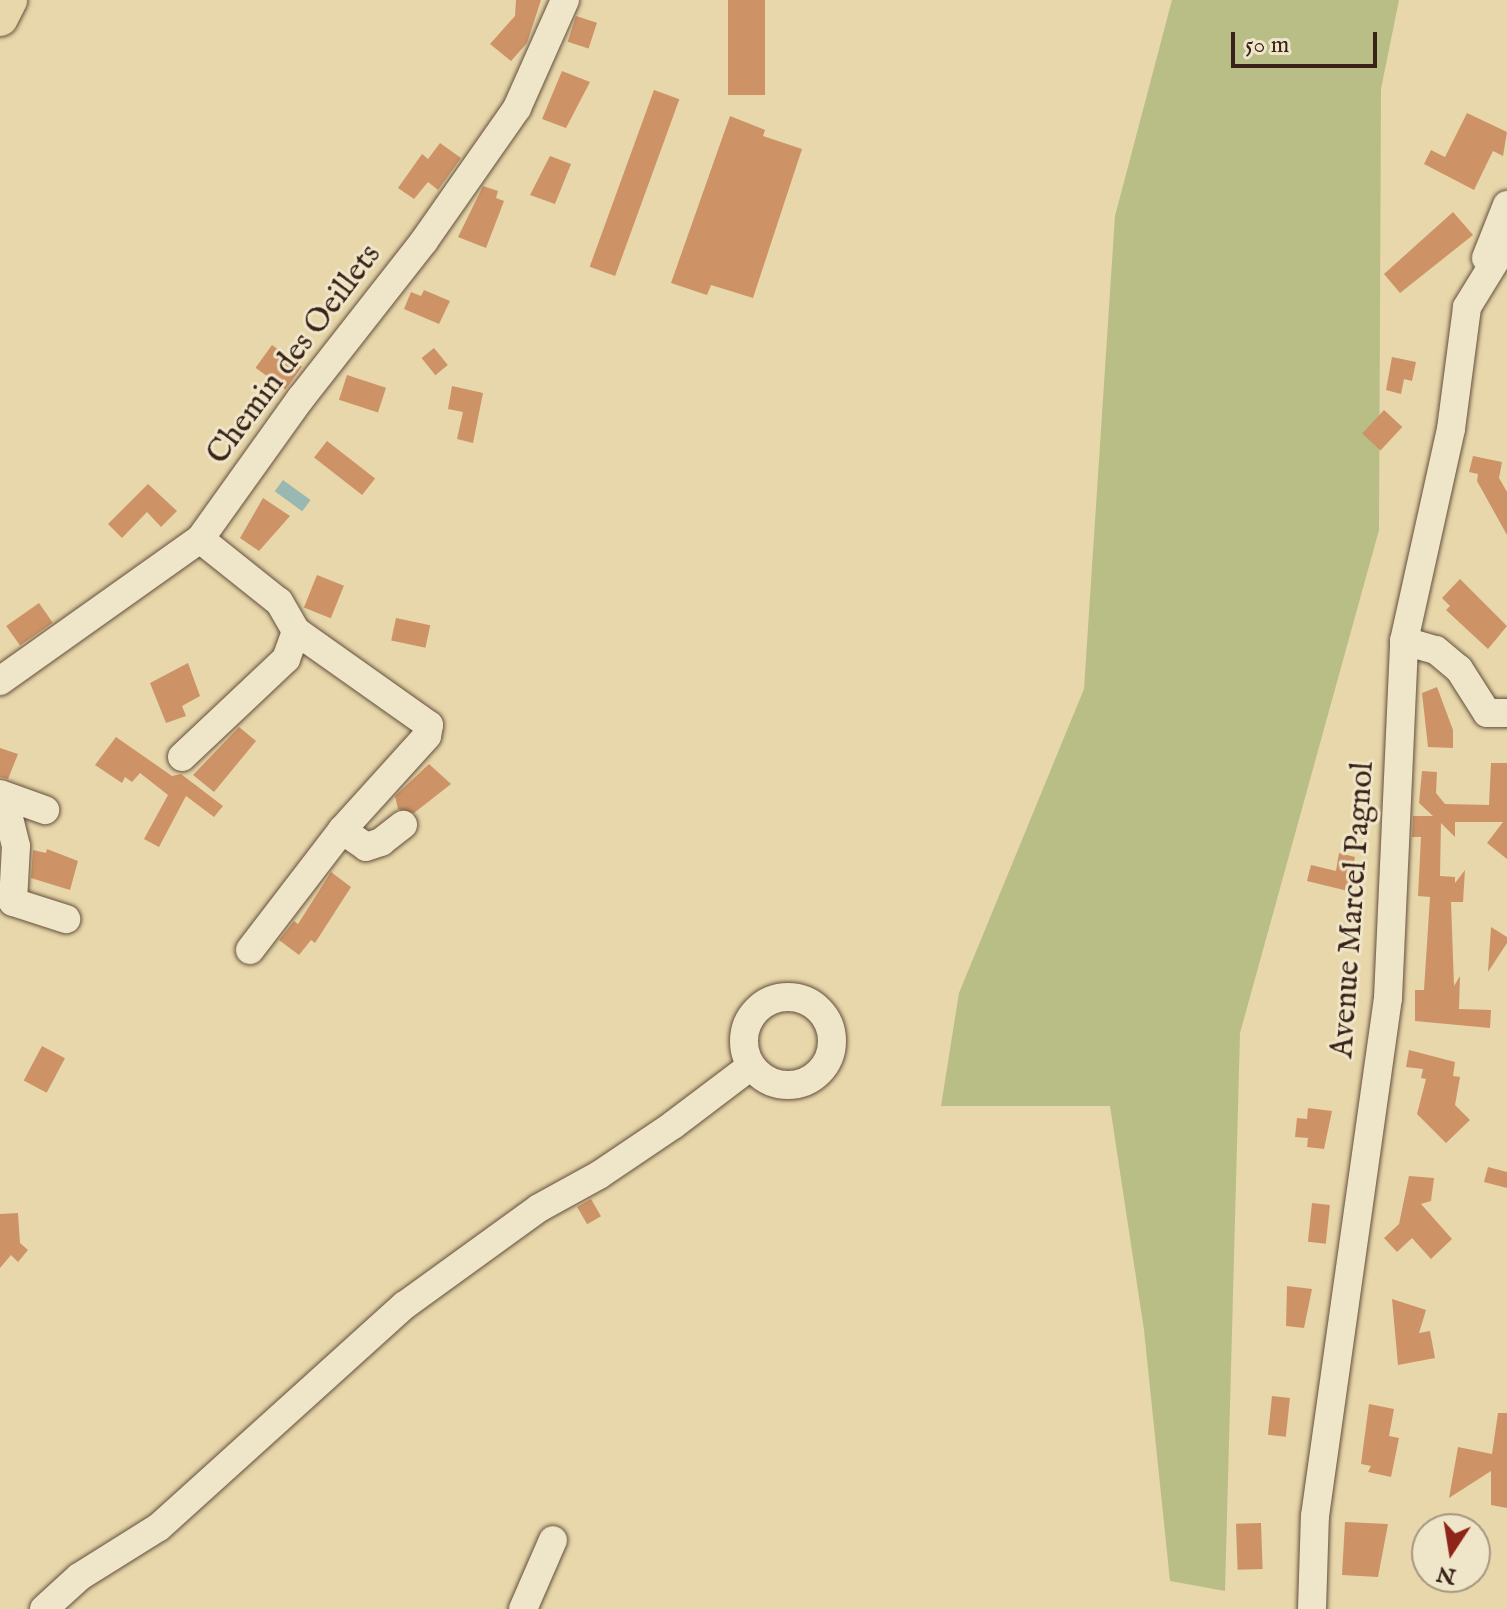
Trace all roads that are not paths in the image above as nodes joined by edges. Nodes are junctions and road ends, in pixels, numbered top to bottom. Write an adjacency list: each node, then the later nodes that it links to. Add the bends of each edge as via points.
1 (9, 0): 3 (main road)
2 (565, 0): 7 (street, Chemin des Oeillets, via 517,108)
3 (0, 18)
4 (1507, 205): 6 (street, Avenue Marcel Pagnol, via 1487,251)
5 (1507, 242): 6 (street, Avenue Marcel Pagnol)
6 (1485, 271): 9 (street, Avenue Marcel Pagnol, via 1467,307 1451,429)
7 (200, 539): 8 (street, via 279,602); 10 (street, Chemin des Oeillets)
8 (296, 631): 12 (street, via 286,659); 17 (street, via 429,725 427,736)
9 (1404, 641): 11 (street, via 1436,650 1459,669 1487,713); 24 (street, Avenue Marcel Pagnol, via 1388,998 1315,1516)
10 (0, 681)
11 (1507, 713)
12 (182, 757)
13 (0, 794): 14 (street)
14 (45, 810)
15 (0, 811): 18 (street, via 9,818 16,846 13,902)
16 (403, 825): 17 (street, via 366,847)
17 (342, 830): 19 (street)
18 (66, 919)
19 (250, 950)
20 (751, 1066): 22 (street, via 673,1125 539,1208 405,1305 159,1527 79,1577)
21 (553, 1540): 23 (street)
22 (44, 1609)
23 (523, 1609)
24 (1312, 1609)

